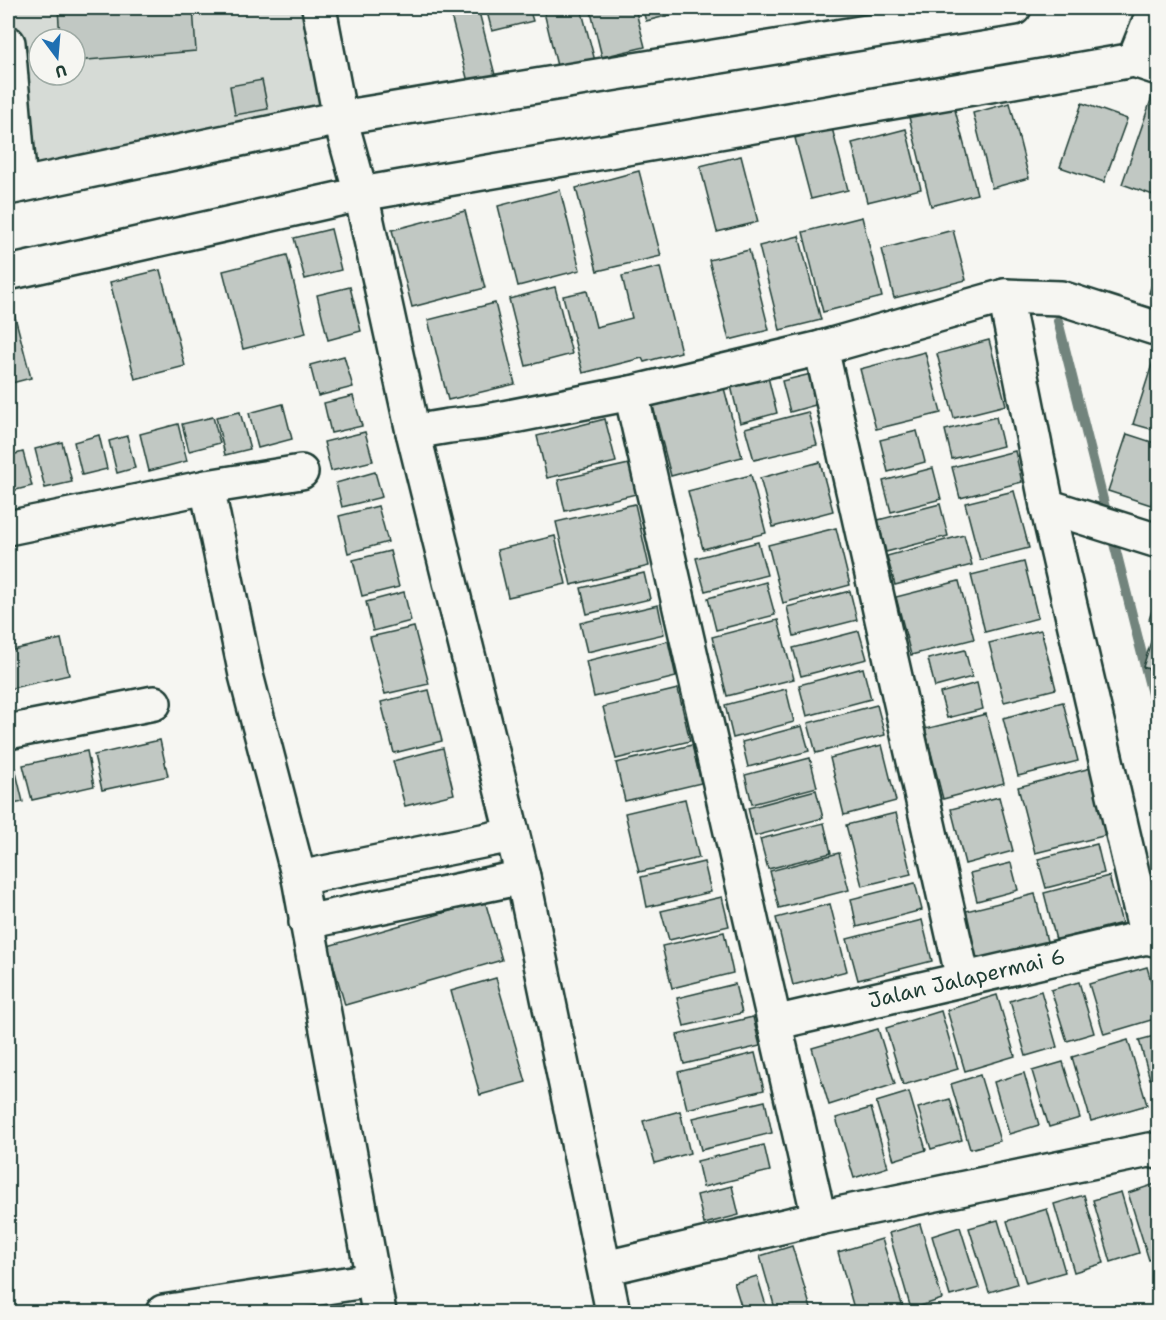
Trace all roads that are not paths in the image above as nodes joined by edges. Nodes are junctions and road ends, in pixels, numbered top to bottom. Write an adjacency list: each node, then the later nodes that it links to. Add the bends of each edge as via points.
1 (319, 8): 6 (street)
2 (1014, 8): 6 (street)
3 (1155, 8): 5 (street)
4 (8, 43): 7 (street)
5 (1146, 64): 8 (street)
6 (340, 118): 7 (street); 8 (street)
7 (14, 186)
8 (361, 194): 9 (street); 14 (street)
9 (8, 273)
10 (1005, 296): 11 (street, via 1061,298); 12 (street); 17 (street)
11 (1158, 329)
12 (821, 348): 13 (street); 27 (street)
13 (631, 393): 14 (street); 28 (street)
14 (412, 432): 22 (street)
15 (301, 472): 16 (street)
16 (207, 486): 18 (street); 24 (street, via 246,675)
17 (1047, 506): 19 (street); 26 (street)
18 (8, 528)
19 (1158, 541)
20 (154, 703): 21 (street)
21 (8, 732)
22 (512, 835): 23 (street); 24 (street)
23 (523, 877): 25 (street); 31 (street)
24 (299, 878): 25 (street)
25 (306, 922): 32 (street)
26 (1153, 938): 27 (street, Jalan Jalapermai 6)
27 (963, 979): 28 (street, Jalan Jalapermai 6)
28 (774, 1023): 30 (street)
29 (1158, 1152): 30 (street, via 1149,1150)
30 (819, 1218): 31 (street)
31 (605, 1268): 35 (street)
32 (372, 1280): 33 (street); 34 (street)
33 (163, 1312)
34 (379, 1312)
35 (613, 1312)

